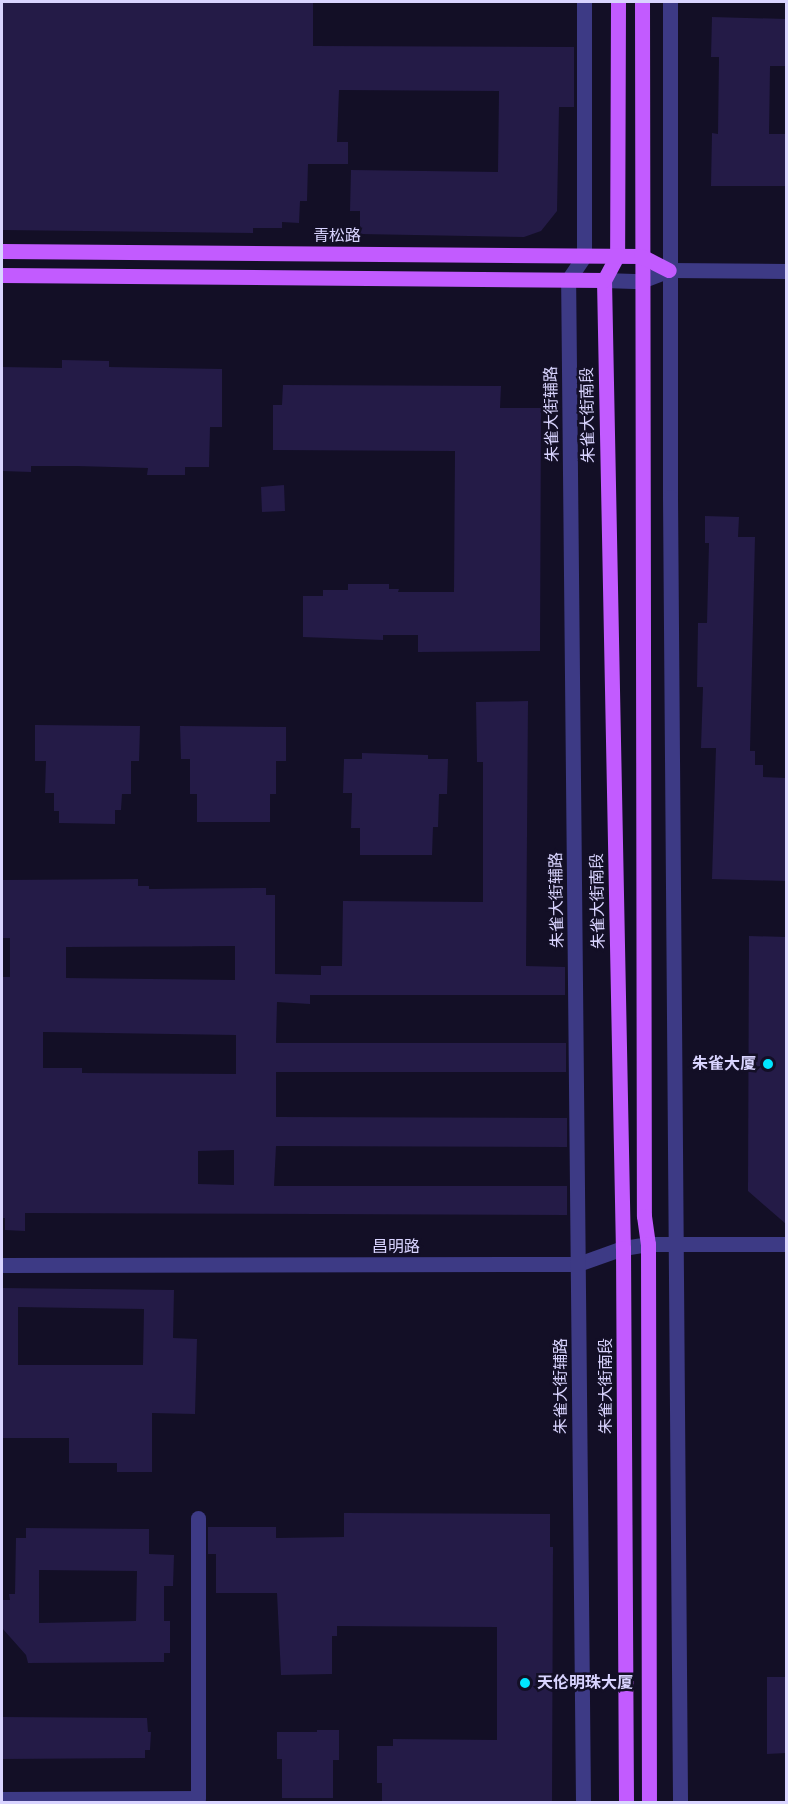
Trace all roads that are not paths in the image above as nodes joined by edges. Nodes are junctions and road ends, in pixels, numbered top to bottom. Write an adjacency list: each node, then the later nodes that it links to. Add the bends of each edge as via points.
1 (584, 2): 6 (street)
2 (618, 2): 7 (main road, 朱雀大街南段)
3 (642, 2): 8 (main road)
4 (670, 2): 9 (street)
5 (2, 251): 6 (main road, 青松路)
6 (584, 256): 7 (main road, 青松路); 12 (street)
7 (617, 256): 8 (main road, 青松路); 13 (main road, 朱雀大街南段)
8 (641, 256): 9 (main road, 青松路); 14 (main road)
9 (669, 270): 10 (street, 青松路); 14 (street, 青松路); 15 (street)
10 (786, 271)
11 (2, 275): 12 (main road, 青松路)
12 (568, 280): 13 (main road, 青松路); 19 (street, 朱雀大街辅路)
13 (604, 280): 14 (street, 青松路); 18 (main road, 朱雀大街南段)
14 (641, 281): 16 (main road, via 644,1216)
15 (675, 1243): 16 (street, 昌明路); 17 (street, 昌明路); 26 (street)
16 (648, 1244): 18 (street, 昌明路); 25 (main road)
17 (786, 1244)
18 (623, 1248): 19 (street, 昌明路); 24 (main road, 朱雀大街南段)
19 (578, 1264): 20 (street, 昌明路); 23 (street, 朱雀大街辅路)
20 (2, 1265)
21 (198, 1518): 22 (street, via 198,1798)
22 (2, 1799)
23 (583, 1803)
24 (626, 1803)
25 (650, 1803)
26 (680, 1803)

